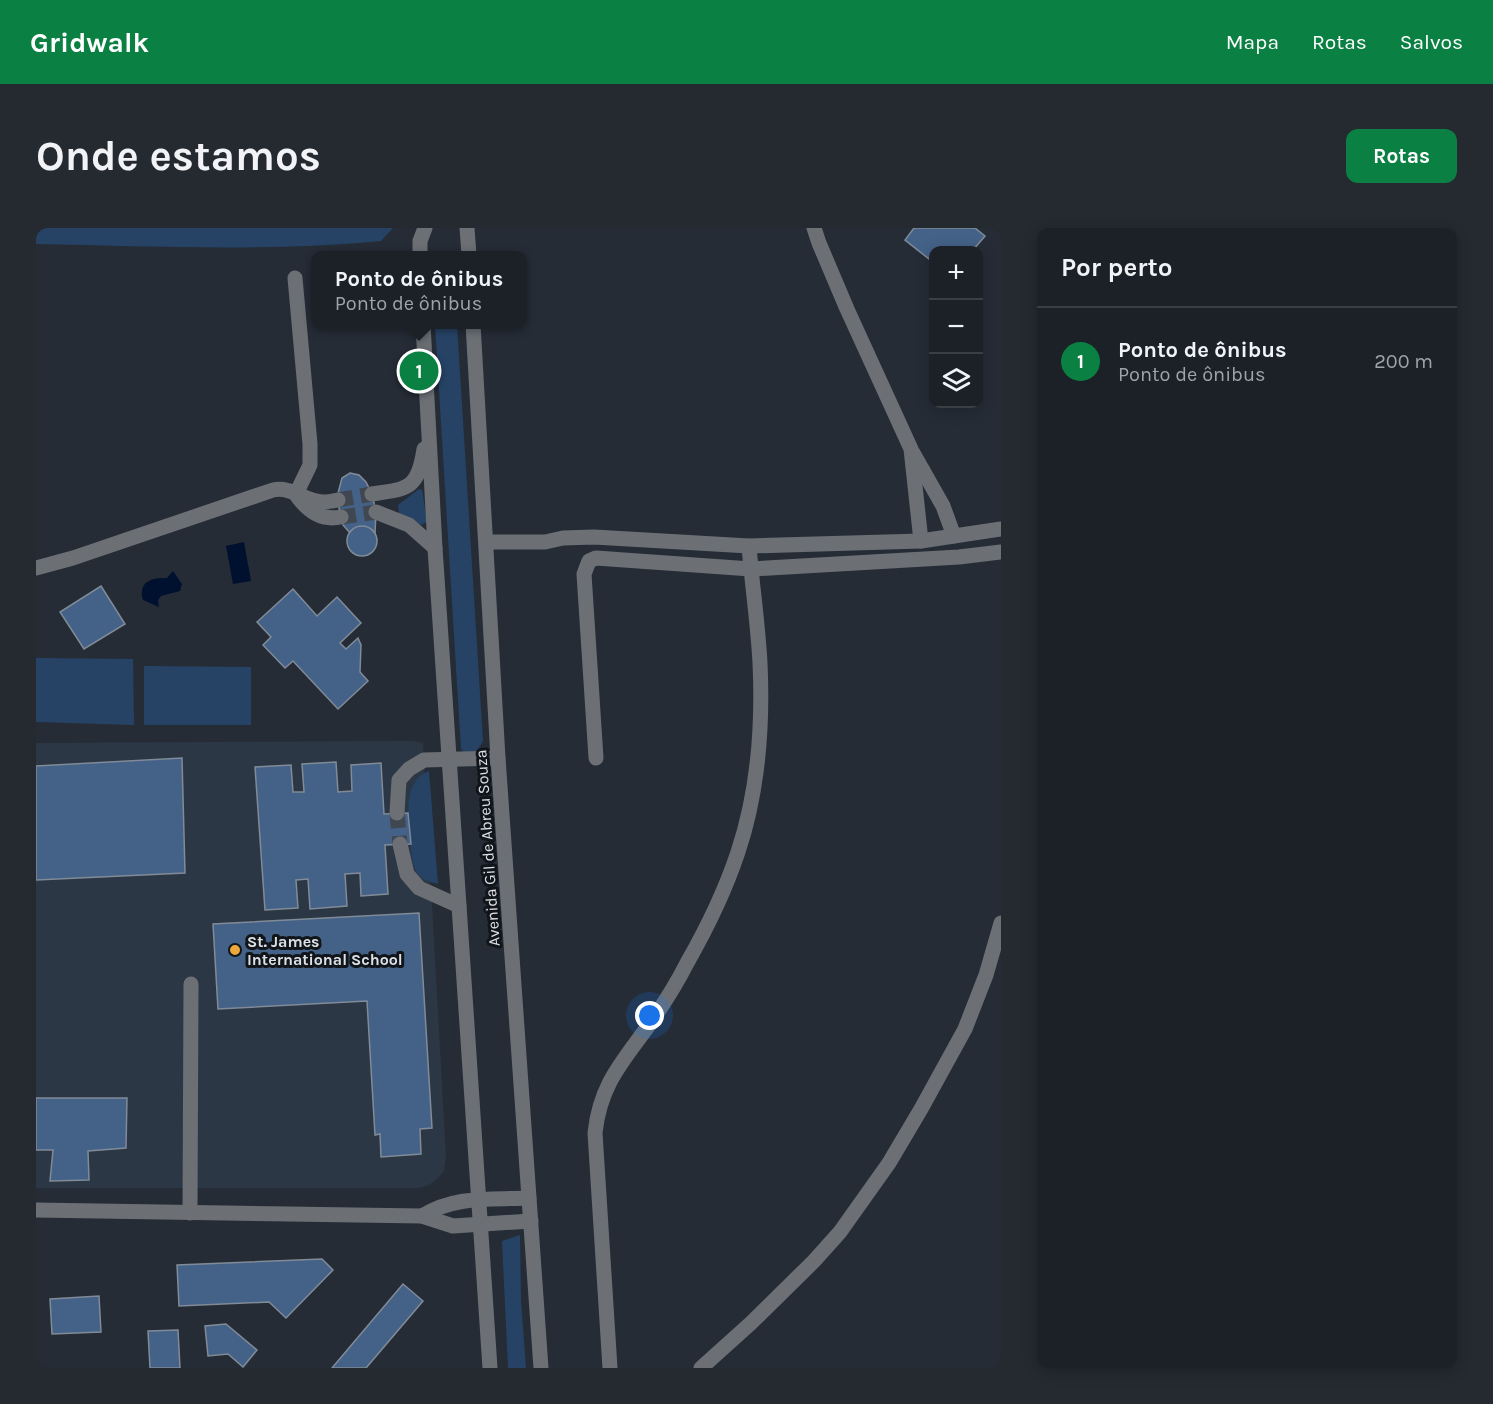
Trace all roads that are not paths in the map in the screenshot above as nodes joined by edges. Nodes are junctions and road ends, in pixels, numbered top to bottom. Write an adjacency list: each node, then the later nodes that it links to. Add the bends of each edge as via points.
1 (425, 228): 4 (street)
2 (467, 228): 5 (street)
3 (814, 228): 10 (street)
4 (420, 251)
5 (469, 251)
6 (295, 278): 11 (street, via 310,444 310,465)
7 (423, 329): 9 (street, Avenida Gil de Abreu Souza)
8 (471, 329): 19 (street, Avenida Gil de Abreu Souza)
9 (428, 426): 12 (street, via 423,459 412,483 404,489); 21 (street, Avenida Gil de Abreu Souza)
10 (911, 449): 17 (street, via 943,506); 18 (street)
11 (296, 494): 13 (street, via 323,502); 15 (street, via 319,516); 23 (street, via 273,490)
12 (372, 494)
13 (338, 500)
14 (376, 512): 21 (street, via 409,525)
15 (341, 517)
16 (1001, 530): 17 (street)
17 (954, 536): 18 (street)
18 (921, 541): 20 (street)
19 (487, 543): 20 (street, via 594,537); 25 (street, Avenida Gil de Abreu Souza)
20 (749, 546): 24 (street)
21 (435, 548): 27 (street, Avenida Gil de Abreu Souza)
22 (1001, 552): 24 (street)
23 (36, 568)
24 (751, 569): 26 (street, via 596,558 589,561 584,574); 42 (street, via 760,664 760,718 756,767 739,851 705,932 671,994 620,1064 597,1111 595,1133)
25 (498, 758): 27 (street); 33 (street, Avenida Gil de Abreu Souza)
26 (596, 758)
27 (449, 760): 28 (street, via 424,760 409,769 399,780); 30 (street, Avenida Gil de Abreu Souza)
28 (397, 813)
29 (400, 844): 30 (street, via 407,874 418,888)
30 (459, 906): 34 (street, Avenida Gil de Abreu Souza)
31 (1001, 923): 43 (street, via 965,1029 889,1163 840,1232 814,1261)
32 (191, 984): 36 (street)
33 (529, 1198): 34 (street); 38 (street, Avenida Gil de Abreu Souza)
34 (480, 1200): 37 (street, via 446,1203); 39 (street, Avenida Gil de Abreu Souza)
35 (36, 1210): 36 (street)
36 (190, 1213): 37 (street)
37 (422, 1216): 39 (street, via 453,1226)
38 (531, 1221): 39 (street); 41 (street, Avenida Gil de Abreu Souza)
39 (480, 1226): 40 (street, Avenida Gil de Abreu Souza)
40 (490, 1368)
41 (541, 1368)
42 (610, 1368)
43 (700, 1368)

